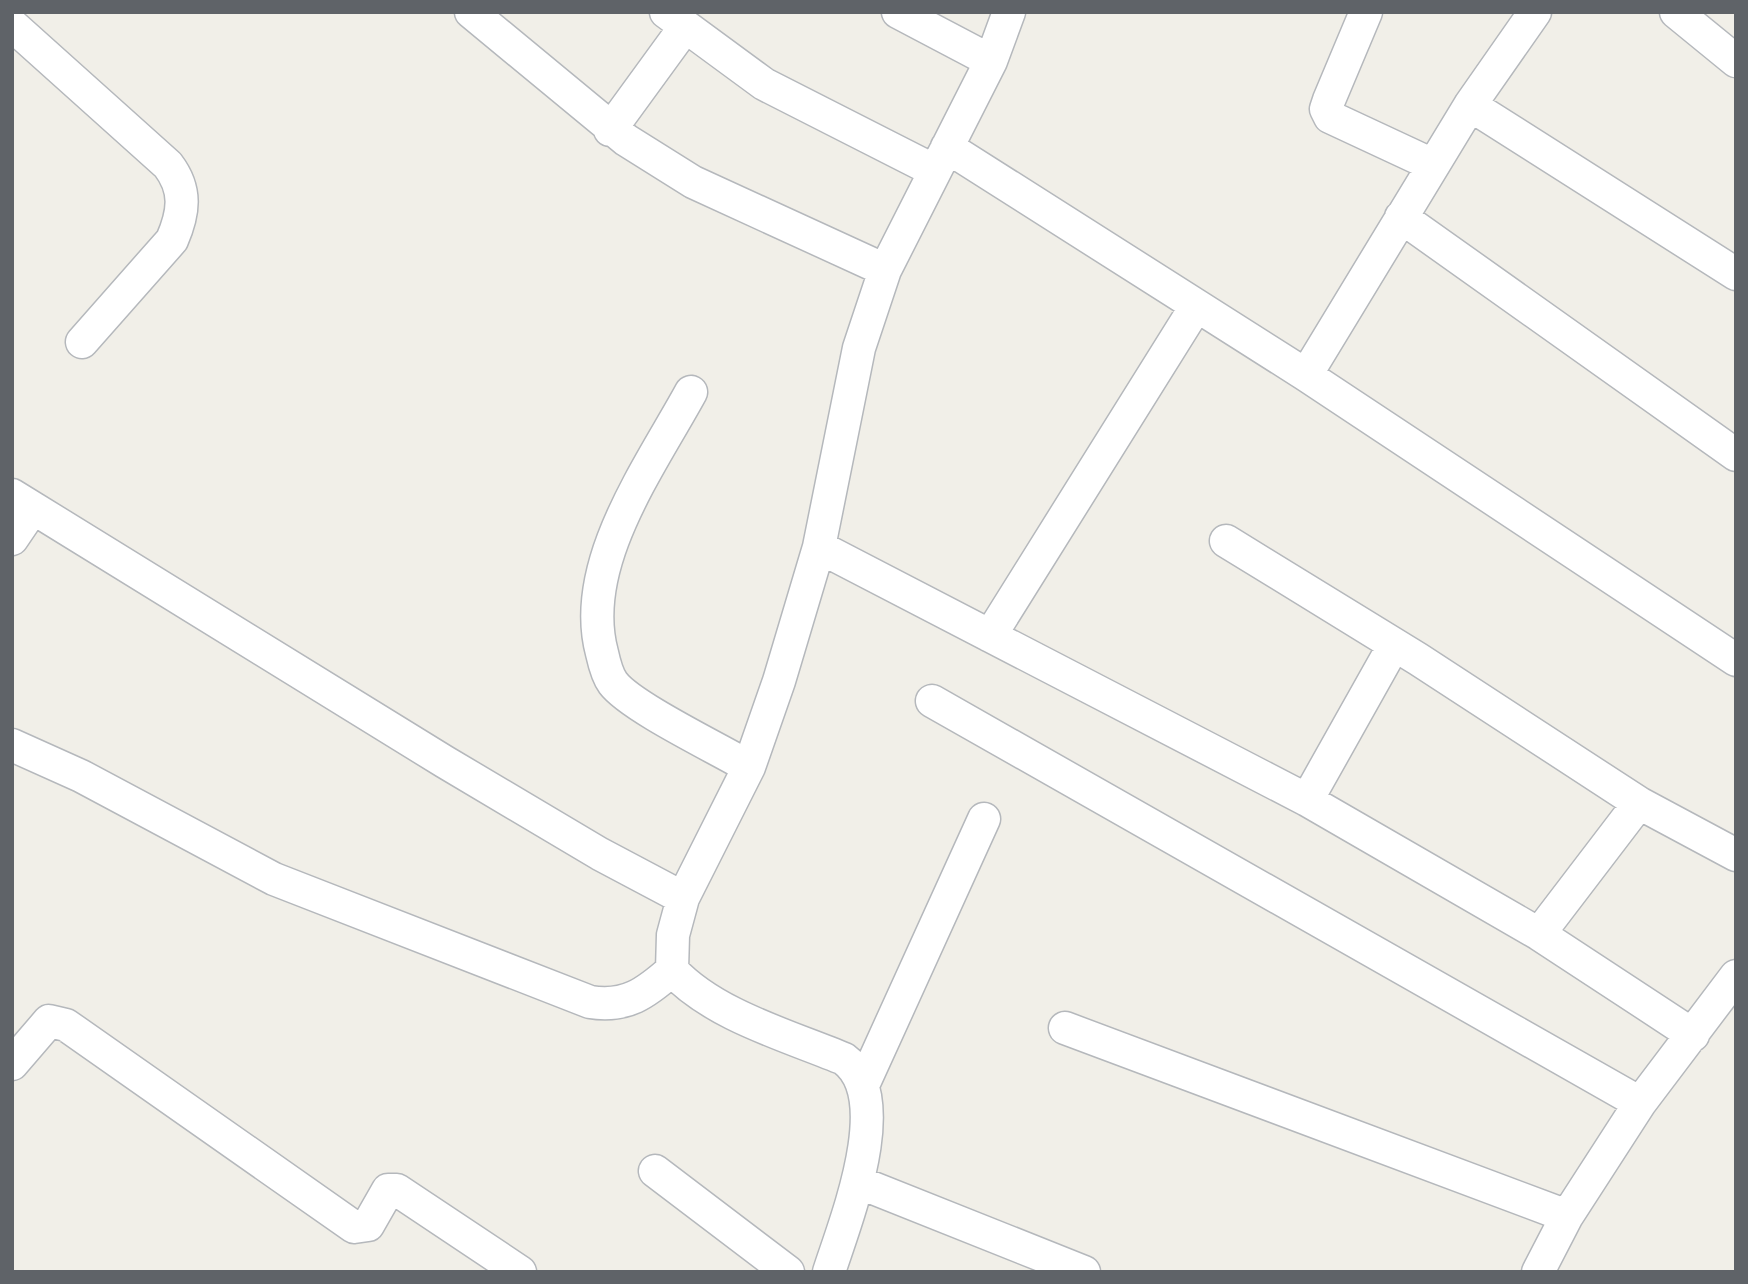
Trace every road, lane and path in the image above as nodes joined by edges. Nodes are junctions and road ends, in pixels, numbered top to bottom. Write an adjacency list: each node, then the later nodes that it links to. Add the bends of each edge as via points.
1 (471, 12): 12 (street)
2 (898, 12): 9 (street)
3 (1009, 12): 9 (street)
4 (1366, 12): 14 (street, via 1326,109 1330,117)
5 (1535, 12): 11 (street)
6 (1676, 12): 10 (street)
7 (676, 20): 12 (street); 13 (street, via 764,84)
8 (12, 24): 19 (street, via 168,164 180,180 180,223 172,240)
9 (991, 61): 13 (street)
10 (1736, 61)
11 (1470, 105): 14 (street); 17 (street)
12 (610, 130): 16 (street, via 693,182)
13 (941, 159): 16 (street); 18 (street)
14 (1433, 165): 15 (street)
15 (1401, 217): 20 (street); 22 (street)
16 (885, 270): 26 (street, via 859,348)
17 (1736, 274)
18 (1195, 308): 20 (street); 27 (street)
19 (82, 342)
20 (1306, 375): 29 (street)
21 (691, 392): 32 (street, via 616,532 600,585 596,631 613,683 633,700)
22 (1736, 454)
23 (23, 502): 24 (street); 37 (street, via 445,762)
24 (12, 539)
25 (1226, 541): 28 (street)
26 (819, 547): 27 (street); 32 (street)
27 (990, 636): 33 (street)
28 (1394, 645): 33 (street); 34 (street)
29 (1736, 660)
30 (932, 701): 45 (street)
31 (12, 745): 39 (street, via 81,776 274,879 590,1002 625,1003 645,994)
32 (749, 766): 37 (street)
33 (1307, 800): 38 (street)
34 (1639, 803): 36 (street); 38 (street)
35 (984, 820): 44 (street)
36 (1736, 855)
37 (683, 898): 39 (street, via 673,935)
38 (1539, 934): 42 (street)
39 (672, 971): 44 (street, via 710,1002 844,1059)
40 (1736, 976): 42 (street)
41 (1065, 1028): 48 (street)
42 (1693, 1035): 45 (street)
43 (12, 1064): 49 (street, via 50,1021 66,1025 354,1227 368,1225 388,1190 397,1190)
44 (864, 1083): 47 (street, via 866,1133)
45 (1640, 1102): 48 (street)
46 (655, 1171): 50 (street)
47 (858, 1181): 51 (street); 52 (street)
48 (1567, 1216): 53 (street)
49 (520, 1272)
50 (788, 1272)
51 (829, 1272)
52 (1084, 1272)
53 (1538, 1272)

